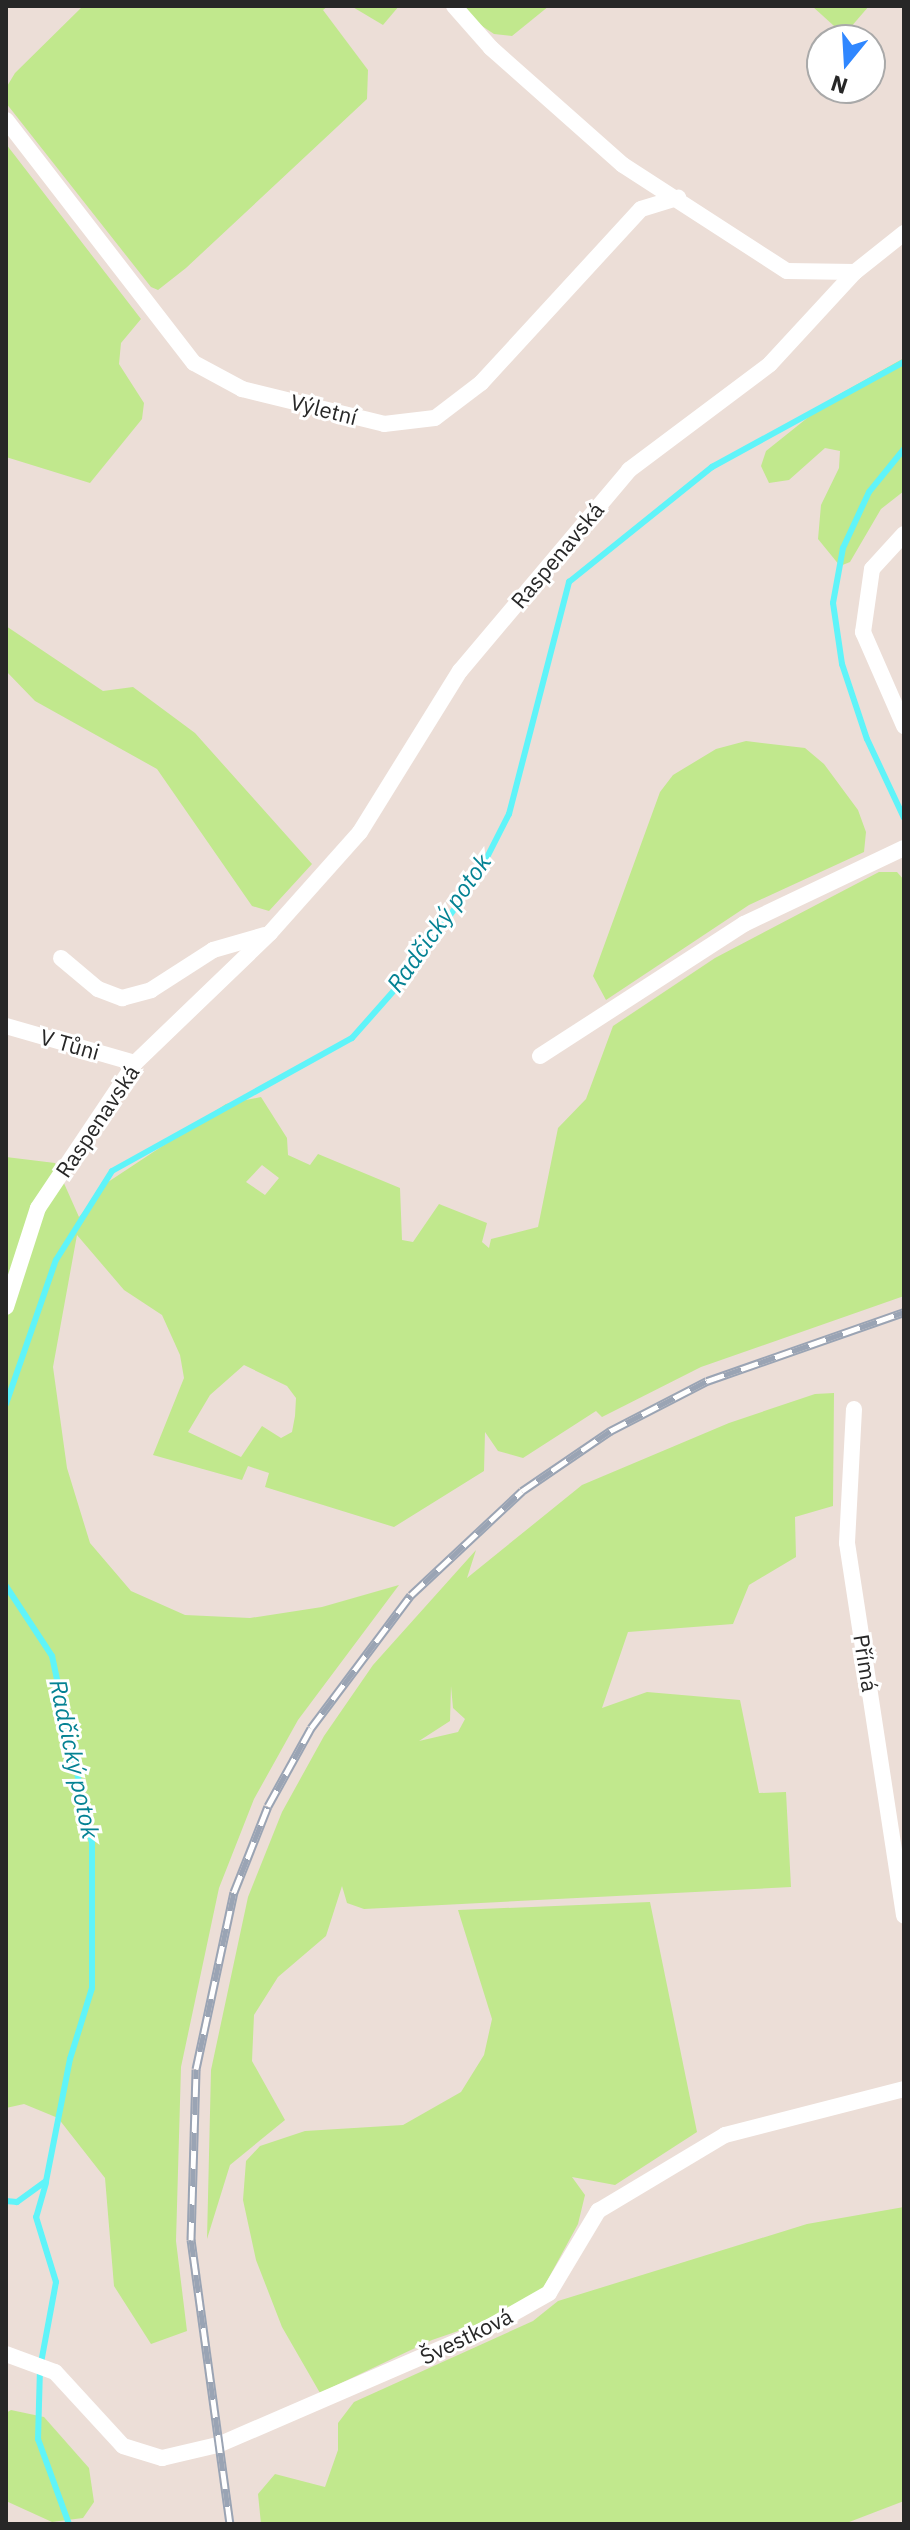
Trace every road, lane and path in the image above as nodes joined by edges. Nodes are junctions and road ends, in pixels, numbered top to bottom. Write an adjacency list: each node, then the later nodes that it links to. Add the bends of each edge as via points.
1 (454, 6): 3 (street, via 491,48 623,165)
2 (6, 120): 3 (street, Výletní, via 194,363 242,389 384,424 435,418 481,383 641,209)
3 (678, 198): 5 (street, via 787,271)
4 (904, 233): 5 (street, Raspenavská)
5 (855, 272): 9 (street, Raspenavská, via 770,364 629,470 460,671 360,832)
6 (904, 534): 7 (street, via 872,569 863,632)
7 (904, 726)
8 (904, 848): 12 (street, via 744,924)
9 (270, 933): 10 (street, via 213,950 151,990 122,998 98,989); 13 (street, Raspenavská)
10 (61, 958)
11 (6, 1026): 13 (street, V Tůni)
12 (540, 1056)
13 (135, 1063): 14 (street, Raspenavská, via 38,1208)
14 (6, 1307)
15 (854, 1409): 16 (street, Přímá, via 847,1543)
16 (904, 1916)
17 (904, 2089): 18 (street, Švestková, via 725,2135 598,2211 549,2293 484,2330 218,2445 162,2458 123,2446 55,2372)
18 (6, 2354)

